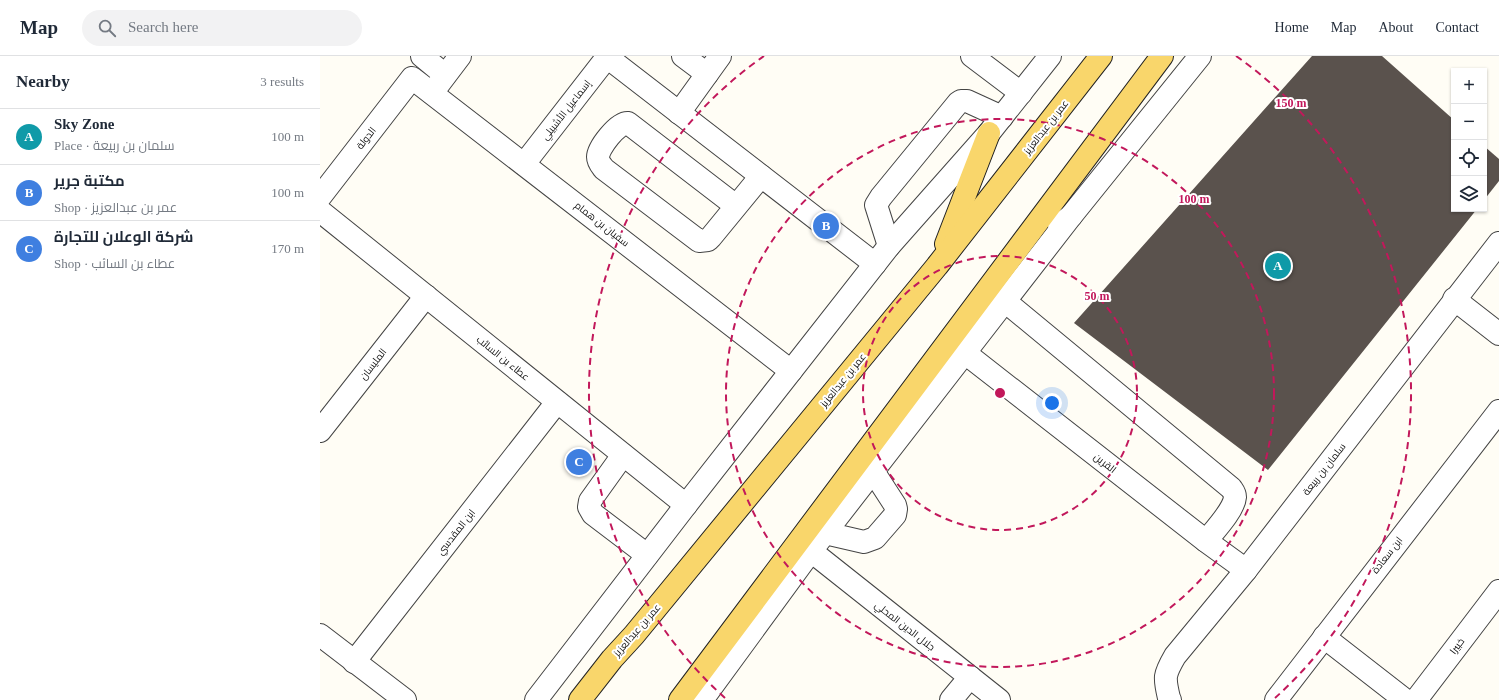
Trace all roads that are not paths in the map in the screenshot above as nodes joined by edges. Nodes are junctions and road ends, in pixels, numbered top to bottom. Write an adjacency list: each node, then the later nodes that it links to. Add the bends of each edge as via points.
1 (422, 56): 11 (street)
2 (460, 56): 11 (street)
3 (683, 56): 12 (street)
4 (720, 56): 12 (street)
5 (972, 56): 15 (street)
6 (1050, 56): 15 (street)
7 (1101, 56): 27 (main road, عمر بن عبدالعزيز)
8 (1162, 56): 28 (main road)
9 (1200, 56): 23 (street)
10 (607, 57): 16 (street); 18 (street, إسماعيل الأشبيلي)
11 (445, 74): 14 (street)
12 (707, 74): 16 (street)
13 (412, 78): 14 (street, سفيان بن همام); 20 (street, الدولة)
14 (432, 93): 18 (street, سفيان بن همام)
15 (1021, 93): 17 (street)
16 (679, 113): 19 (street)
17 (996, 125): 25 (street); 25 (street, via 967,101 958,104 876,205); 27 (main road)
18 (524, 164): 34 (street, سفيان بن همام)
19 (761, 176): 21 (street); 26 (street)
20 (320, 198)
21 (736, 206): 21 (street, via 628,123 619,126 599,149 599,162 604,169 699,241 708,240)
22 (320, 211): 29 (street, عطاء بن السائب)
23 (1071, 216): 28 (street); 31 (street)
24 (1499, 243): 30 (street, سلمان بن ربيعة)
25 (889, 246): 26 (street)
26 (875, 264): 34 (street)
27 (937, 266): 53 (main road, عمر بن عبدالعزيز)
28 (1000, 271): 54 (main road)
29 (426, 296): 35 (street, عطاء بن السائب); 37 (street, المليسان)
30 (1454, 300): 32 (street); 45 (street, سلمان بن ربيعة)
31 (1006, 302): 33 (street); 42 (street, via 1232,488 1235,498 1232,507)
32 (1499, 334)
33 (965, 353): 39 (street); 42 (street, القرين)
34 (791, 371): 40 (street)
35 (557, 402): 38 (street, عطاء بن السائب); 49 (street, ابن المقدسي)
36 (1499, 410): 47 (street, ابن سعادة)
37 (320, 431)
38 (623, 455): 40 (street, عطاء بن السائب); 44 (street, via 590,501 589,508 593,514)
39 (873, 471): 41 (street); 41 (street, via 895,505 895,515 875,538 864,542)
40 (686, 505): 44 (street)
41 (826, 533): 43 (street)
42 (1206, 542): 45 (street, القرين)
43 (811, 552): 50 (street, جلال الدين المحلي); 55 (street)
44 (647, 555): 52 (street)
45 (1246, 570): 58 (street, سلمان بن ربيعة, via 1175,656 1166,671 1165,680)
46 (1499, 591): 61 (street, خبيرا)
47 (1324, 637): 59 (street, ابن سعادة); 60 (street)
48 (322, 639): 49 (street)
49 (354, 662): 51 (street)
50 (970, 676): 56 (street); 57 (street, جلال الدين المحلي)
51 (405, 700)
52 (536, 700)
53 (580, 700)
54 (680, 700)
55 (702, 700)
56 (951, 700)
57 (999, 700)
58 (1170, 700)
59 (1276, 700)
60 (1405, 700)
61 (1416, 700)

